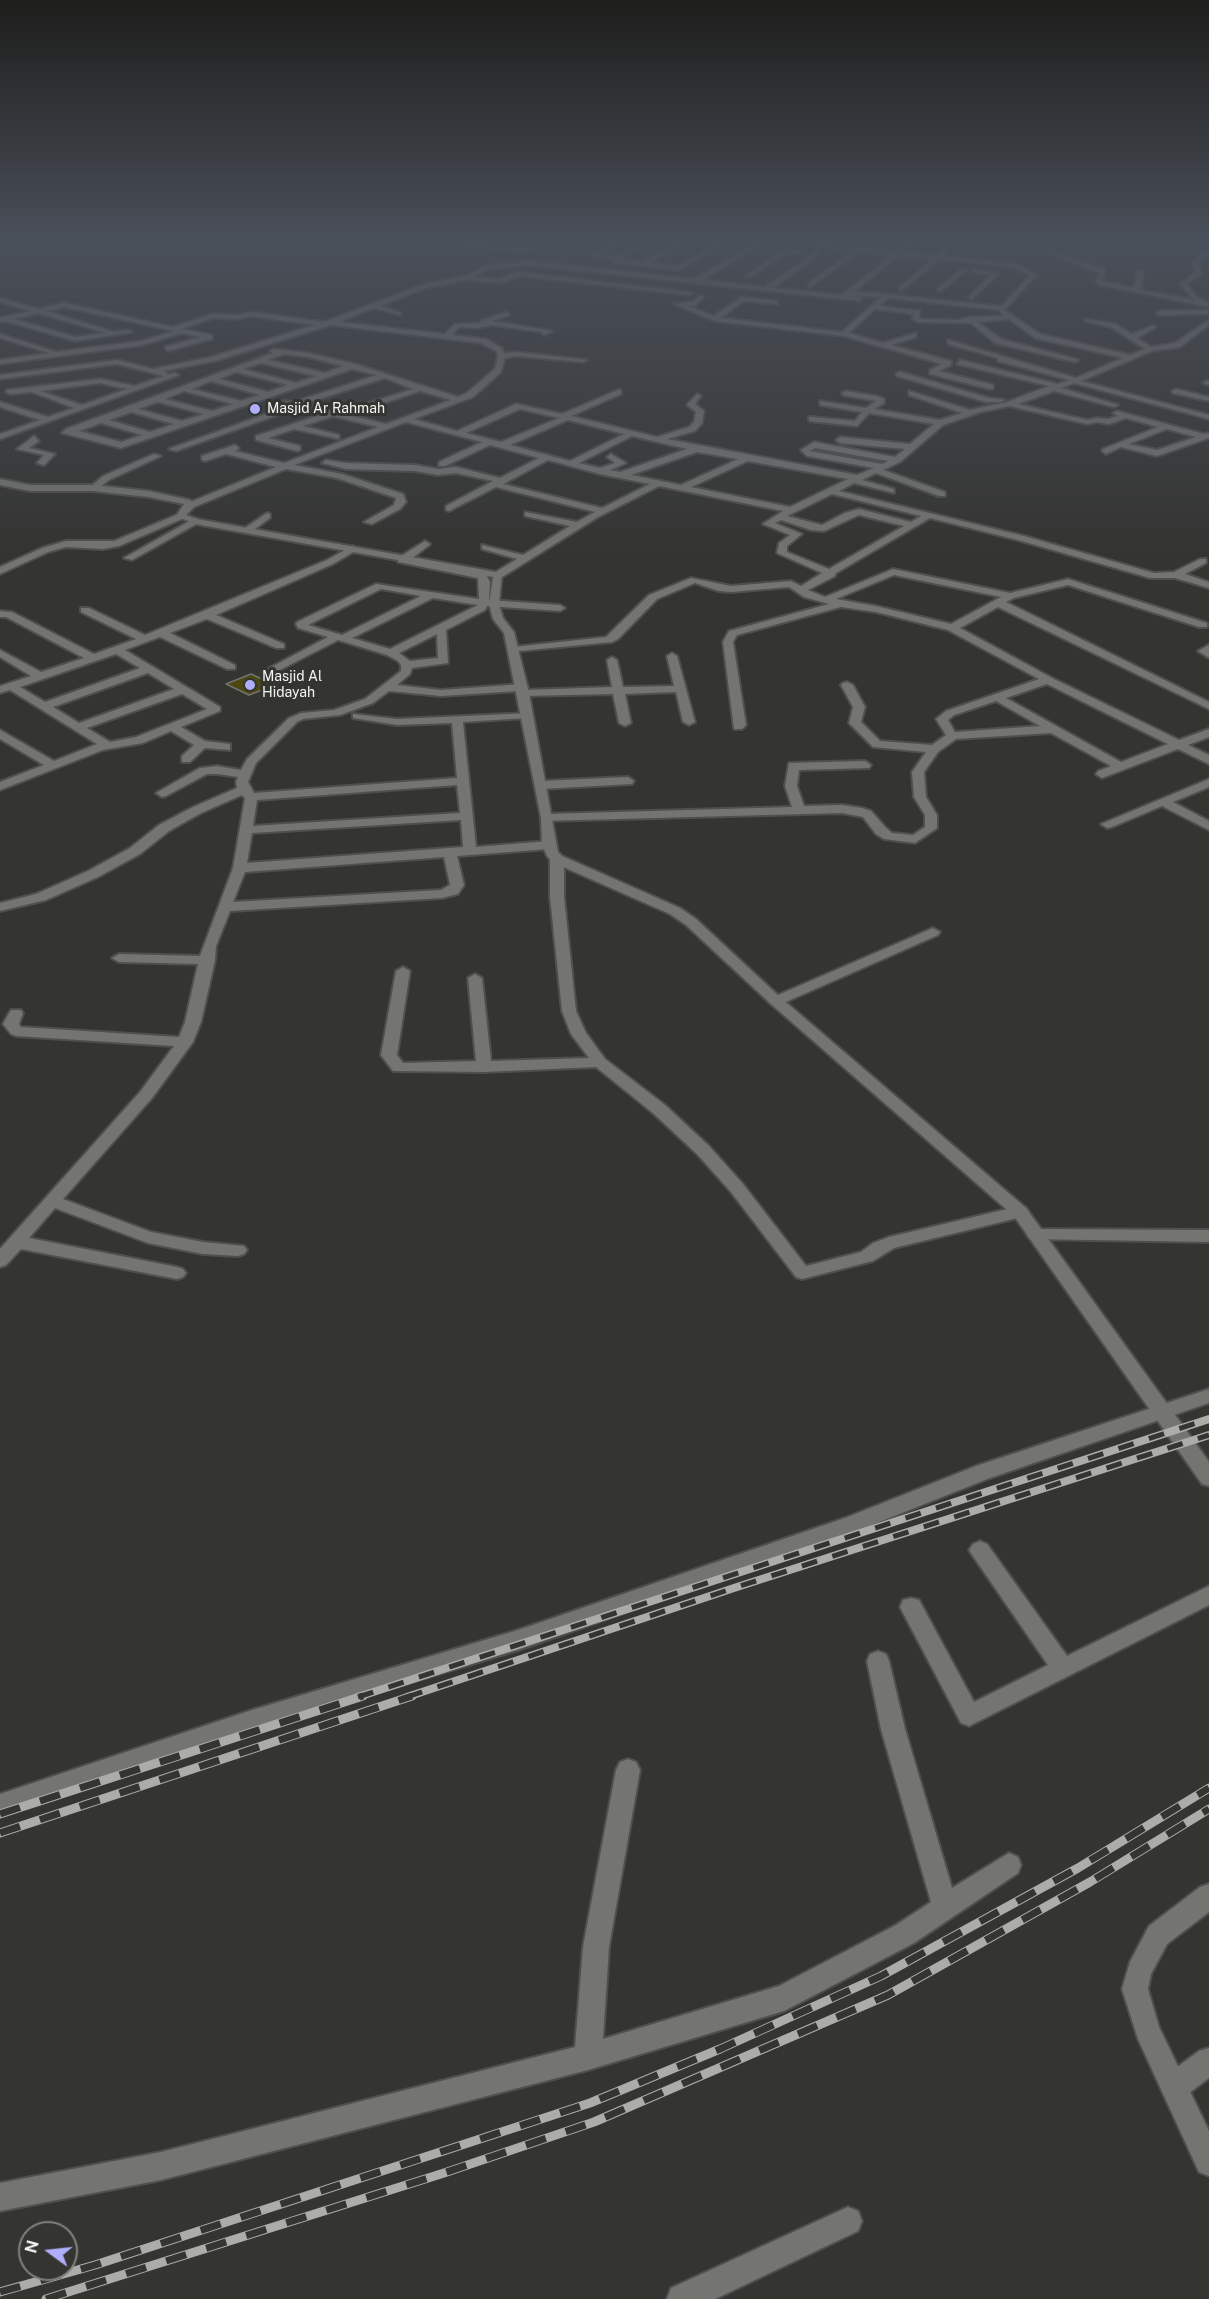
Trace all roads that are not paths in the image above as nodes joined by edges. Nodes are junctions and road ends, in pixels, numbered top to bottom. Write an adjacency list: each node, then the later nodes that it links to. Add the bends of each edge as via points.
1 (32, 346): 22 (street)
2 (112, 346): 22 (street)
3 (158, 346): 15 (street)
4 (178, 346): 15 (street)
5 (254, 346): 29 (street)
6 (493, 346): 24 (street)
7 (886, 346): 21 (street)
8 (887, 346): 23 (street)
9 (966, 346): 26 (street)
10 (1018, 346): 19 (street)
11 (1083, 346): 27 (street)
12 (1146, 346): 17 (street)
13 (1168, 346): 17 (street)
14 (935, 348): 23 (street)
15 (168, 349): 29 (street)
16 (558, 349): 25 (street)
17 (1150, 349): 27 (street)
18 (270, 350): 20 (street)
19 (1032, 350): 26 (street); 31 (street)
20 (283, 352): 32 (street); 34 (street)
21 (874, 353)
22 (56, 354): 28 (street); 35 (street)
23 (916, 354): 48 (street, via 949,364 934,372)
24 (502, 356): 25 (street); 65 (street, via 498,370 474,393)
25 (540, 356): 30 (street)
26 (1003, 357): 44 (street, via 1000,359)
27 (1129, 357): 44 (street)
28 (3, 360)
29 (208, 360): 36 (street); 40 (street)
30 (583, 360)
31 (1075, 360)
32 (261, 361): 37 (street); 41 (street)
33 (960, 362): 49 (street)
34 (352, 366): 39 (street); 41 (street)
35 (68, 368): 36 (street, via 117,362); 42 (street)
36 (154, 370): 40 (street)
37 (236, 370): 43 (street); 47 (street)
38 (900, 374): 67 (street, via 989,400)
39 (385, 375): 45 (street); 53 (street)
40 (170, 376): 51 (street)
41 (325, 376): 47 (street)
42 (0, 377)
43 (211, 379): 52 (street); 62 (street)
44 (1075, 380): 49 (street); 82 (street)
45 (364, 381): 54 (street); 57 (street)
46 (77, 384): 50 (street); 51 (street, via 105,381); 61 (street)
47 (297, 385): 62 (street)
48 (990, 387)
49 (1054, 387): 67 (street); 80 (street)
50 (33, 389): 56 (street); 74 (street)
51 (136, 389): 61 (street)
52 (184, 389): 64 (street); 71 (street)
53 (420, 389): 54 (street); 65 (street)
54 (410, 391): 68 (street)
55 (1176, 391): 66 (street)
56 (10, 392)
57 (332, 392): 68 (street); 73 (street)
58 (618, 392): 81 (street)
59 (846, 393): 76 (street, via 880,400)
60 (912, 393): 77 (street)
61 (118, 395): 74 (street)
62 (266, 396): 71 (street); 73 (street)
63 (697, 396): 102 (street, via 691,405 700,411 699,423)
64 (157, 399): 75 (street); 78 (street)
65 (458, 399): 86 (street)
66 (1209, 399)
67 (1019, 400): 72 (street)
68 (375, 403): 79 (street)
69 (823, 403): 76 (street)
70 (0, 404): 84 (street)
71 (241, 404): 78 (street)
72 (1009, 404): 77 (street); 80 (street, via 1087,422 1109,422)
73 (296, 405): 79 (street); 111 (street)
74 (82, 408): 84 (street)
75 (130, 409): 85 (street); 88 (street)
76 (867, 411): 83 (street, via 857,424); 87 (street)
77 (969, 413): 87 (street)
78 (213, 414): 88 (street)
79 (335, 415): 90 (street); 91 (street)
80 (1126, 415): 89 (street)
81 (564, 417): 94 (street); 95 (street, via 519,406); 107 (street)
82 (1209, 417)
83 (812, 419)
84 (48, 420): 93 (street)
85 (100, 420): 97 (street); 97 (street, via 66,433 121,445)
86 (407, 420): 91 (street); 95 (street)
87 (940, 423): 103 (street)
88 (183, 424): 97 (street)
89 (1167, 426): 98 (street); 105 (street)
90 (294, 427): 100 (street); 109 (street, via 260,438)
91 (388, 427): 119 (street)
92 (0, 428): 93 (street)
93 (13, 432): 99 (street)
94 (632, 433): 102 (street); 123 (street)
95 (457, 434): 104 (street)
96 (887, 434): 103 (street)
97 (151, 435)
98 (1206, 436): 105 (street, via 1157,453)
99 (0, 437)
100 (336, 437)
101 (34, 439): 122 (street, via 21,449 51,454)
102 (658, 440): 112 (street)
103 (921, 440): 108 (street)
104 (489, 442): 107 (street); 124 (street)
105 (1119, 444): 114 (street)
106 (243, 445): 113 (street)
107 (502, 445): 116 (street)
108 (914, 447): 110 (street, via 840,440); 121 (street)
109 (297, 448)
110 (831, 448): 121 (street); 127 (street, via 812,445 805,451)
111 (173, 449)
112 (696, 449): 120 (street); 131 (street)
113 (226, 451): 118 (street); 125 (street)
114 (1106, 451)
115 (157, 456): 140 (street, via 106,478)
116 (547, 457): 123 (street); 134 (street)
117 (611, 457): 128 (street, via 622,463)
118 (205, 458)
119 (305, 458): 125 (street); 134 (street, via 346,466 456,470)
120 (745, 459): 126 (street); 133 (street)
121 (897, 460): 127 (street)
122 (41, 463)
123 (572, 463): 128 (street)
124 (442, 464)
125 (285, 466): 135 (street); 154 (street, via 339,476 400,496 398,507)
126 (724, 469): 129 (street); 139 (street)
127 (880, 469): 133 (street); 143 (street)
128 (600, 471): 131 (street)
129 (740, 473)
130 (786, 473): 138 (street)
131 (618, 476): 137 (street)
132 (225, 478): 135 (street)
133 (855, 479): 138 (street); 142 (street)
134 (496, 482): 145 (street); 147 (street)
135 (248, 483): 144 (street)
136 (2, 484): 140 (street, via 44,489)
137 (656, 484): 139 (street); 147 (street)
138 (841, 486): 141 (street)
139 (684, 487): 146 (street)
140 (93, 488): 144 (street, via 149,494)
141 (830, 491): 146 (street); 151 (street)
142 (891, 491)
143 (942, 494)
144 (191, 505): 149 (street)
145 (449, 508)
146 (791, 510): 152 (street)
147 (604, 511): 156 (street)
148 (528, 514): 156 (street)
149 (181, 516): 153 (street); 166 (street, via 116,544 66,543 45,549)
150 (267, 516): 157 (street)
151 (928, 516): 167 (street); 169 (street, via 1154,576)
152 (781, 518): 155 (street, via 824,528 859,512); 167 (street, via 768,524 797,534 782,545 782,553)
153 (195, 521): 157 (street); 162 (street)
154 (369, 522)
155 (908, 524)
156 (578, 525): 164 (street)
157 (248, 530): 160 (street)
158 (425, 544): 163 (street)
159 (485, 547): 164 (street)
160 (349, 551): 163 (street); 181 (street)
161 (381, 557): 175 (street, via 482,576)
162 (129, 558)
163 (406, 558): 168 (street)
164 (526, 559): 168 (street)
165 (1203, 561): 169 (street)
166 (0, 571)
167 (832, 574): 171 (street)
168 (498, 575): 175 (street)
169 (1176, 575): 170 (street)
170 (1209, 585)
171 (799, 591): 174 (street); 191 (street, via 784,583 731,589 694,580 653,597 608,640)
172 (433, 594): 175 (street); 186 (street); 186 (street, via 380,586 300,625)
173 (1011, 596): 174 (street, via 892,572); 176 (street); 182 (street, via 1073,583)
174 (826, 600): 177 (street)
175 (489, 603): 178 (street); 184 (street); 191 (street, via 508,633)
176 (999, 603): 183 (street); 213 (street)
177 (841, 604): 183 (street); 220 (street, via 733,633 728,642)
178 (560, 608)
179 (85, 610): 187 (street)
180 (0, 614): 196 (street, via 28,623)
181 (207, 615): 185 (street); 188 (street)
182 (1207, 625)
183 (952, 628): 203 (street)
184 (437, 630): 193 (street); 198 (street, via 442,632 444,662)
185 (160, 633): 187 (street); 199 (street)
186 (339, 638): 193 (street); 201 (street)
187 (144, 639): 190 (street)
188 (280, 646)
189 (1209, 648): 194 (street, via 1203,651)
190 (117, 650): 196 (street); 200 (street)
191 (513, 650): 209 (street)
192 (0, 653): 202 (street)
193 (391, 653): 198 (street)
194 (1209, 655)
195 (672, 656): 207 (street)
196 (93, 658): 202 (street)
197 (612, 660): 210 (street)
198 (407, 665): 205 (street, via 406,672)
199 (231, 667)
200 (149, 669): 208 (street); 212 (street)
201 (268, 672)
202 (40, 676): 206 (street)
203 (1048, 680): 211 (street); 226 (street)
204 (847, 685): 230 (street, via 859,706 855,723 877,744)
205 (387, 687): 209 (street, via 441,693); 236 (street, via 369,701 345,710 294,720 251,762)
206 (6, 688): 212 (street)
207 (681, 689): 210 (street); 217 (street)
208 (185, 690): 219 (street); 221 (street, via 216,709)
209 (523, 690): 210 (street); 214 (street)
210 (618, 692): 218 (street)
211 (996, 698): 222 (street); 225 (street, via 953,711 942,719)
212 (45, 706): 219 (street)
213 (1209, 706)
214 (527, 715): 216 (street); 241 (street)
215 (357, 716): 216 (street, via 397,722)
216 (457, 718): 238 (street)
217 (689, 722)
218 (625, 723)
219 (79, 727): 228 (street)
220 (738, 727)
221 (173, 728): 227 (street); 228 (street)
222 (1056, 729): 225 (street); 235 (street)
223 (1209, 733): 226 (street)
224 (0, 734): 234 (street)
225 (952, 736): 230 (street)
226 (1179, 743): 232 (street); 235 (street)
227 (202, 744): 229 (street); 231 (street)
228 (105, 747): 234 (street)
229 (226, 747)
230 (934, 749): 246 (street, via 918,772 920,797 932,815 931,828 915,839 889,836 867,814 858,811)
231 (186, 759)
232 (1209, 759)
233 (865, 765): 246 (street, via 793,766 791,786)
234 (54, 766): 242 (street)
235 (1119, 766): 237 (street)
236 (244, 774): 243 (street, via 242,782); 244 (street, via 204,771)
237 (1102, 774)
238 (464, 781): 243 (street); 247 (street)
239 (628, 781): 241 (street)
240 (1209, 783): 245 (street)
241 (541, 785): 248 (street)
242 (0, 786)
243 (248, 793): 251 (street); 257 (street, via 197,810 93,874 41,897)
244 (162, 794)
245 (1164, 802): 249 (street); 250 (street)
246 (799, 809): 248 (street)
247 (467, 816): 251 (street); 253 (street)
248 (547, 818): 252 (street)
249 (1107, 824)
250 (1209, 826)
251 (246, 830): 256 (street)
252 (549, 845): 253 (street); 255 (street)
253 (470, 851): 254 (street)
254 (450, 854): 256 (street); 258 (street, via 457,885 453,891 442,894)
255 (557, 859): 264 (street, via 675,911); 267 (street, via 557,897 570,1011 579,1034)
256 (240, 868): 258 (street)
257 (0, 907)
258 (225, 907): 261 (street, via 209,946)
259 (933, 932): 264 (street)
260 (119, 958): 261 (street)
261 (208, 960): 266 (street, via 194,1022)
262 (403, 971): 268 (street, via 389,1055 392,1062 399,1068)
263 (475, 978): 268 (street)
264 (776, 1002): 270 (street)
265 (16, 1012): 266 (street, via 11,1024 16,1031)
266 (185, 1042): 269 (street, via 146,1095)
267 (600, 1062): 268 (street); 270 (street, via 703,1150 802,1273 867,1257 889,1243)
268 (484, 1067)
269 (53, 1201): 273 (street); 274 (street, via 148,1237 203,1248)
270 (1020, 1212): 271 (street)
271 (1036, 1235): 272 (street); 278 (street)
272 (1209, 1236)
273 (18, 1242): 275 (street); 276 (street)
274 (238, 1250)
275 (0, 1261)
276 (177, 1273)
277 (1209, 1396): 278 (street)
278 (1161, 1413): 279 (street); 286 (street, via 983,1472 852,1524 518,1640 252,1720)
279 (1209, 1478)
280 (980, 1550): 284 (street)
281 (1209, 1595): 284 (street)
282 (911, 1607): 284 (street, via 969,1716)
283 (878, 1661): 289 (street, via 893,1729)
284 (1064, 1669)
285 (628, 1770): 290 (street, via 596,1947)
286 (0, 1805)
287 (1009, 1865): 289 (street)
288 (1209, 1896): 292 (street, via 1158,1935 1139,1971 1135,1989 1148,2030)
289 (945, 1908): 290 (street, via 905,1934 784,1998)
290 (588, 2057): 294 (street, via 161,2166)
291 (1209, 2061): 292 (street)
292 (1175, 2086): 293 (street)
293 (1209, 2162)
294 (0, 2197)
295 (848, 2221): 296 (street)
296 (715, 2292): 297 (street)
297 (682, 2299)

